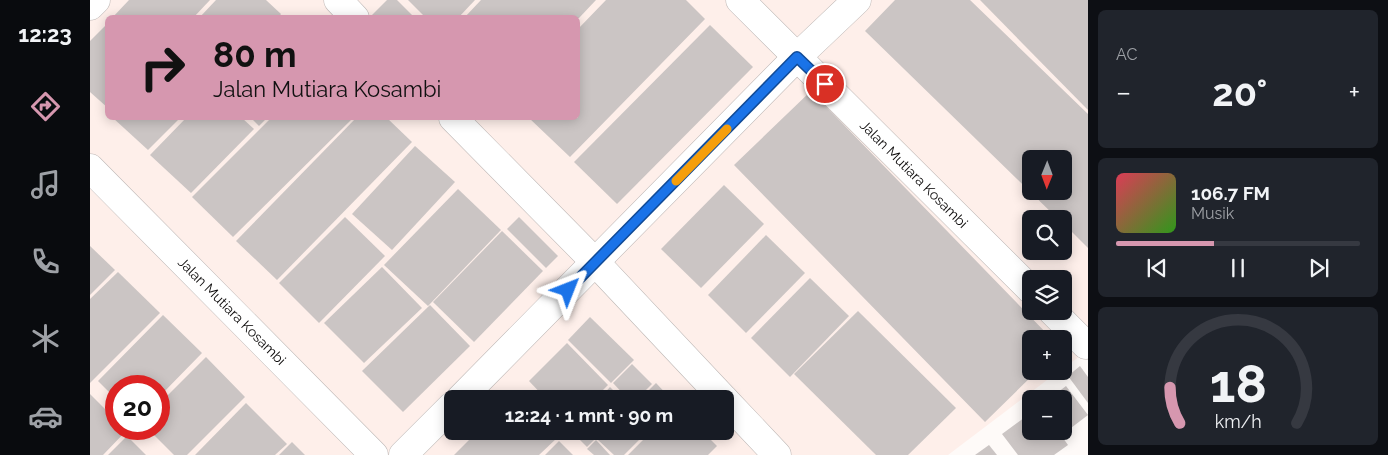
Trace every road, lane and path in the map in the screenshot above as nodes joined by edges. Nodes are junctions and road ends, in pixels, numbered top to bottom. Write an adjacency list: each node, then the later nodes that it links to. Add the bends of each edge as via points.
1 (96, 0): 5 (lane)
2 (338, 0): 6 (lane)
3 (740, 0): 7 (lane, Jalan Mutiara Kosambi)
4 (857, 0): 7 (lane)
5 (90, 6)
6 (352, 15)
7 (797, 57): 10 (lane); 11 (lane, Jalan Mutiara Kosambi)
8 (455, 120): 10 (lane)
9 (90, 168): 18 (lane, Jalan Mutiara Kosambi)
10 (596, 263): 14 (lane); 15 (lane)
11 (1022, 281)
12 (1061, 320): 13 (lane)
13 (1086, 345)
14 (469, 390)
15 (716, 390)
16 (734, 410): 20 (lane)
17 (444, 414): 19 (lane)
18 (374, 455)
19 (403, 455)
20 (777, 455)

